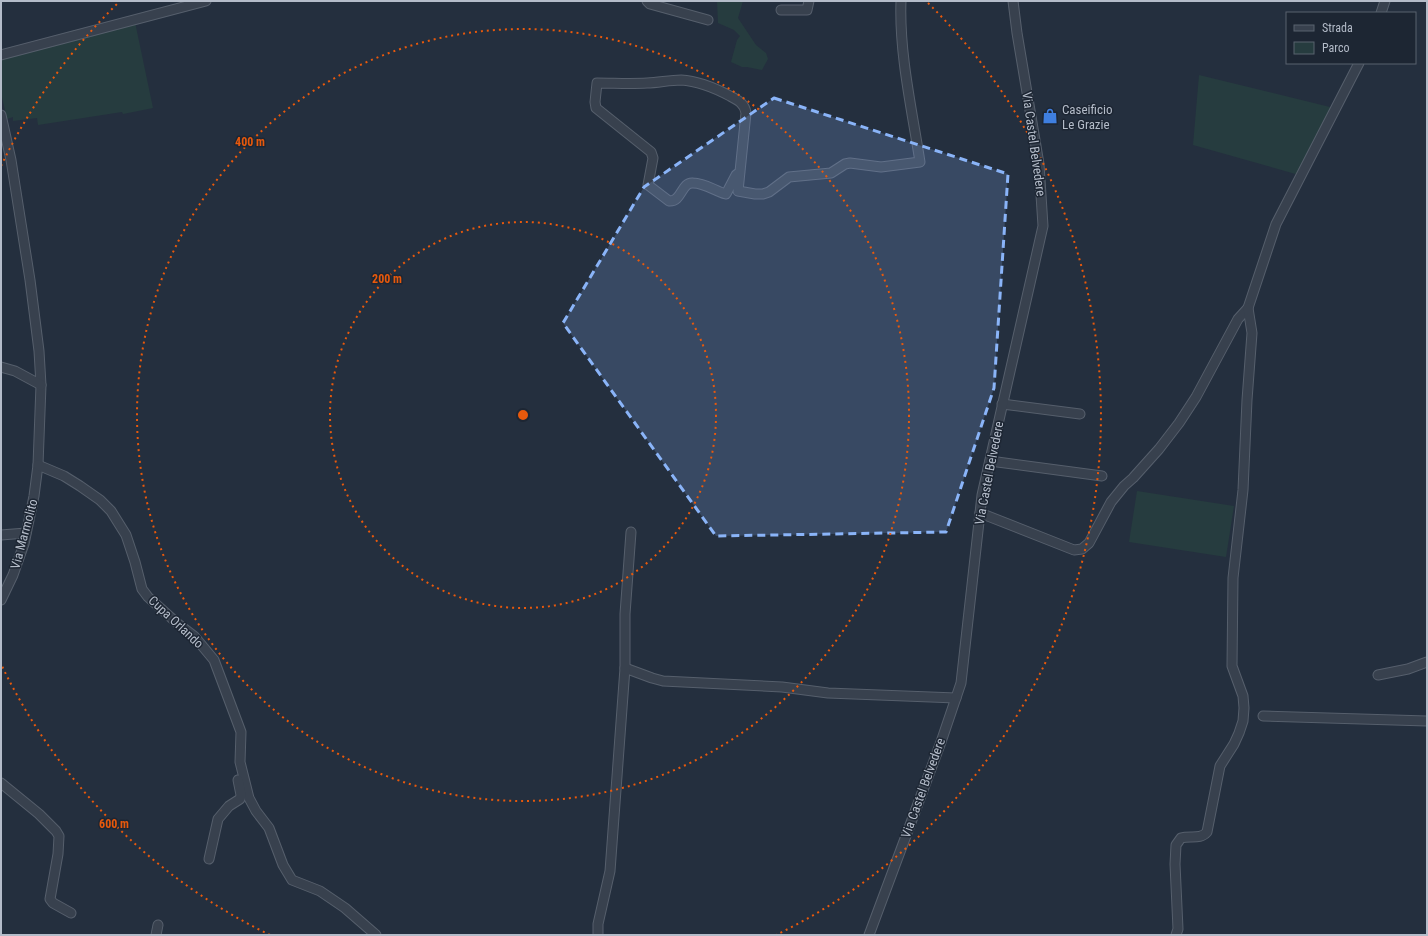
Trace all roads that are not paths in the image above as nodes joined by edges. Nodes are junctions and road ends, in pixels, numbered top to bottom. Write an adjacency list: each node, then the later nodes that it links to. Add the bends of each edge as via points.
1 (206, 1): 10 (street)
2 (647, 1): 9 (street)
3 (809, 1): 7 (street, via 807,10)
4 (901, 1): 13 (street, via 903,53 920,162 881,167 845,164 831,173 789,177 763,194 738,191)
5 (1013, 1): 17 (street, Via Castel Belvedere, via 1039,164 1044,226)
6 (1385, 1): 8 (street)
7 (781, 10)
8 (1381, 12)
9 (708, 20)
10 (1, 55)
11 (1358, 64): 14 (street, via 1276,224)
12 (1, 115): 16 (street, Via Marmolito, via 11,160 30,280)
13 (740, 172): 13 (street, via 746,109 738,100 706,85 690,81 597,83 596,108 651,152 653,158 648,185 669,201 677,199 689,183 714,188 726,194)
14 (1248, 308): 22 (street, via 1238,319 1185,414 1159,449 1111,502 1089,543 1082,549 1074,550); 42 (street, via 1252,333 1243,490 1234,563 1232,666 1243,696 1243,721 1234,744 1220,766 1207,832 1196,838 1181,838 1176,845)
15 (1, 367): 16 (street, via 15,371)
16 (41, 385): 20 (street, Via Marmolito)
17 (1002, 404): 18 (street); 19 (street, Via Castel Belvedere)
18 (1080, 414)
19 (990, 461): 21 (street); 22 (street, Via Castel Belvedere)
20 (38, 465): 24 (street, Via Marmolito); 33 (street, Cupa Orlando, via 80,486 111,511 126,535 142,589 210,654 241,732)
21 (1102, 476)
22 (980, 513): 30 (street, Via Castel Belvedere, via 964,662)
23 (631, 532): 28 (street, via 625,614)
24 (26, 533): 25 (street); 26 (street, Via Marmolito, via 18,562)
25 (1, 535)
26 (1, 600)
27 (1427, 662): 29 (street)
28 (625, 668): 30 (street, via 663,680 782,687 828,693); 40 (street, via 610,871 598,924)
29 (1378, 675)
30 (956, 698): 41 (street, Via Castel Belvedere)
31 (1263, 716): 32 (street)
32 (1427, 721)
33 (240, 762): 35 (street, via 236,769 240,799 218,818); 39 (street, Cupa Orlando, via 251,804 269,828 283,866 292,880 320,892 345,908)
34 (1, 783): 36 (street, via 56,831 58,854 50,899)
35 (209, 859)
36 (71, 913)
37 (158, 925): 38 (street)
38 (156, 935)
39 (376, 935)
40 (598, 935)
41 (869, 935)
42 (1176, 935)

